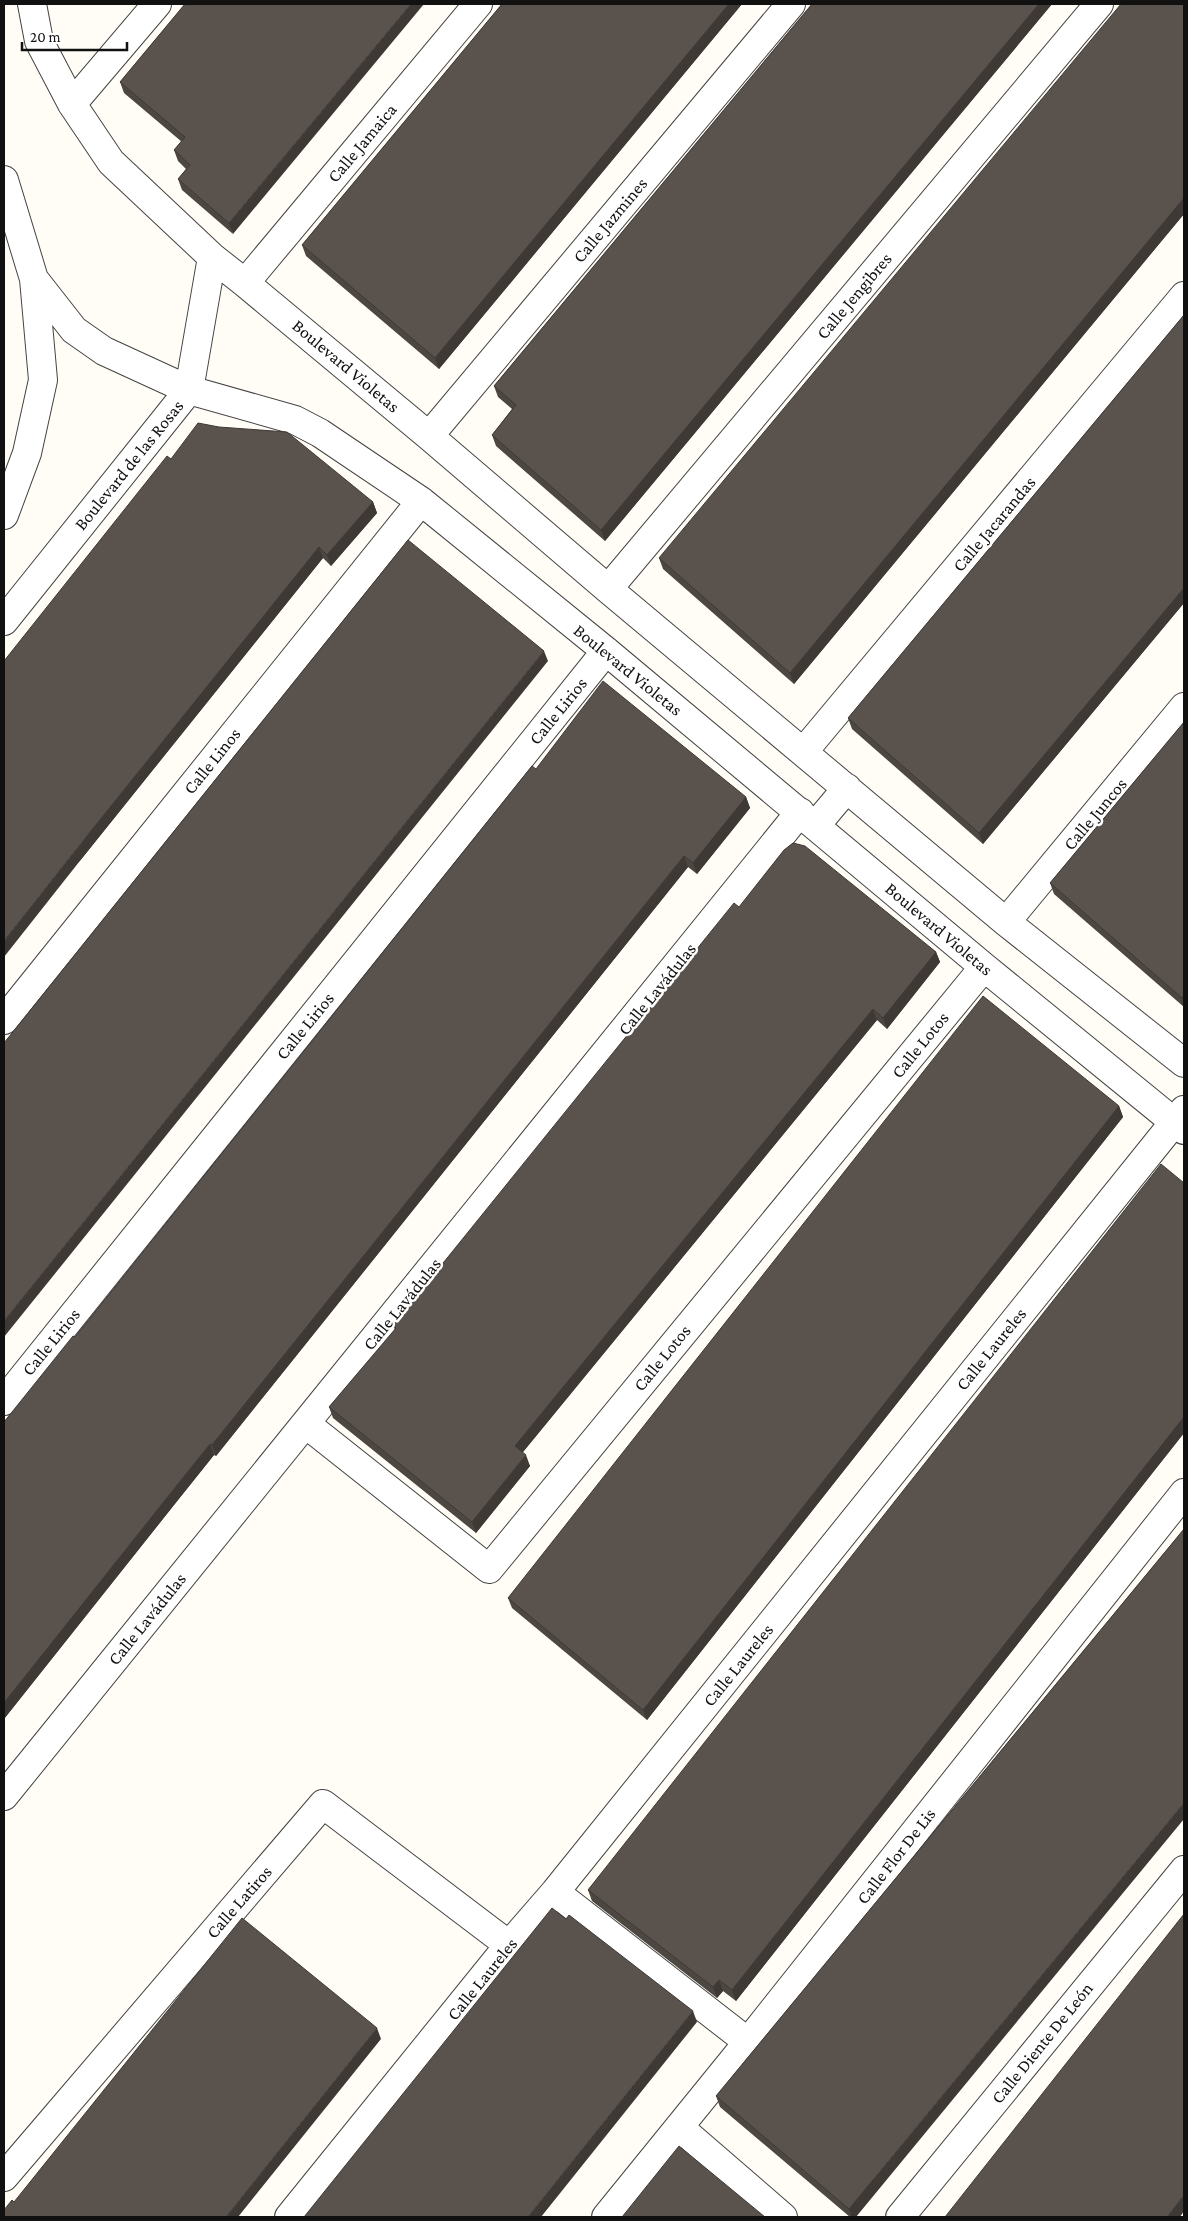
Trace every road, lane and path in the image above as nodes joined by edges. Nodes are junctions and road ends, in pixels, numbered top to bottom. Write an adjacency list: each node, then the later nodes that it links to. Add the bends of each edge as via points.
1 (32, 4): 6 (street, via 39,42)
2 (157, 4): 6 (street)
3 (478, 4): 10 (street, Calle Jamaica)
4 (791, 4): 13 (street, Calle Jazmines)
5 (1099, 4): 16 (street, Calle Jengibres)
6 (72, 104): 8 (street, via 111,162)
7 (4, 180): 9 (street)
8 (212, 257): 10 (street); 12 (street, Boulevard de las Rosas)
9 (34, 279): 12 (street, Boulevard Violetas, via 74,330 104,351); 15 (street, via 44,380 27,453)
10 (245, 283): 13 (street, Boulevard Violetas)
11 (1184, 296): 20 (street, Calle Jacarandas)
12 (189, 390): 14 (street, Boulevard Violetas, via 295,420 320,433); 17 (street, Boulevard de las Rosas)
13 (430, 436): 16 (street, Boulevard Violetas)
14 (421, 501): 18 (street, Boulevard Violetas); 25 (street, Calle Linos)
15 (4, 515)
16 (608, 589): 20 (street, Boulevard Violetas)
17 (4, 621)
18 (606, 651): 22 (street, Boulevard Violetas); 28 (street, Calle Lirios)
19 (1184, 707): 23 (street, Calle Juncos)
20 (804, 751): 21 (street, Boulevard Violetas)
21 (847, 788): 22 (street, Calle Lavádulas); 23 (street, Boulevard Violetas)
22 (808, 819): 24 (street, Boulevard Violetas); 29 (street, Calle Lavádulas)
23 (1006, 922): 26 (street, Boulevard Violetas)
24 (984, 967): 27 (street, Boulevard Violetas); 29 (street, Calle Lotos, via 489,1568)
25 (4, 1020)
26 (1184, 1061)
27 (1181, 1121): 33 (street, Calle Laureles)
28 (4, 1401)
29 (306, 1424): 31 (street, Calle Lavádulas)
30 (1184, 1493): 35 (street, Calle Flor De Lis)
31 (4, 1796)
32 (1184, 1870): 41 (street, Calle Diente De León)
33 (555, 1892): 34 (street, Calle Laureles); 35 (street)
34 (509, 1945): 37 (street, Calle Latiros, via 323,1804); 38 (street, Calle Laureles)
35 (748, 2042): 36 (street, Calle Flor De Lis)
36 (678, 2128): 39 (street, Calle Flor De Lis); 40 (street)
37 (4, 2177)
38 (289, 2217)
39 (606, 2217)
40 (783, 2217)
41 (900, 2217)

